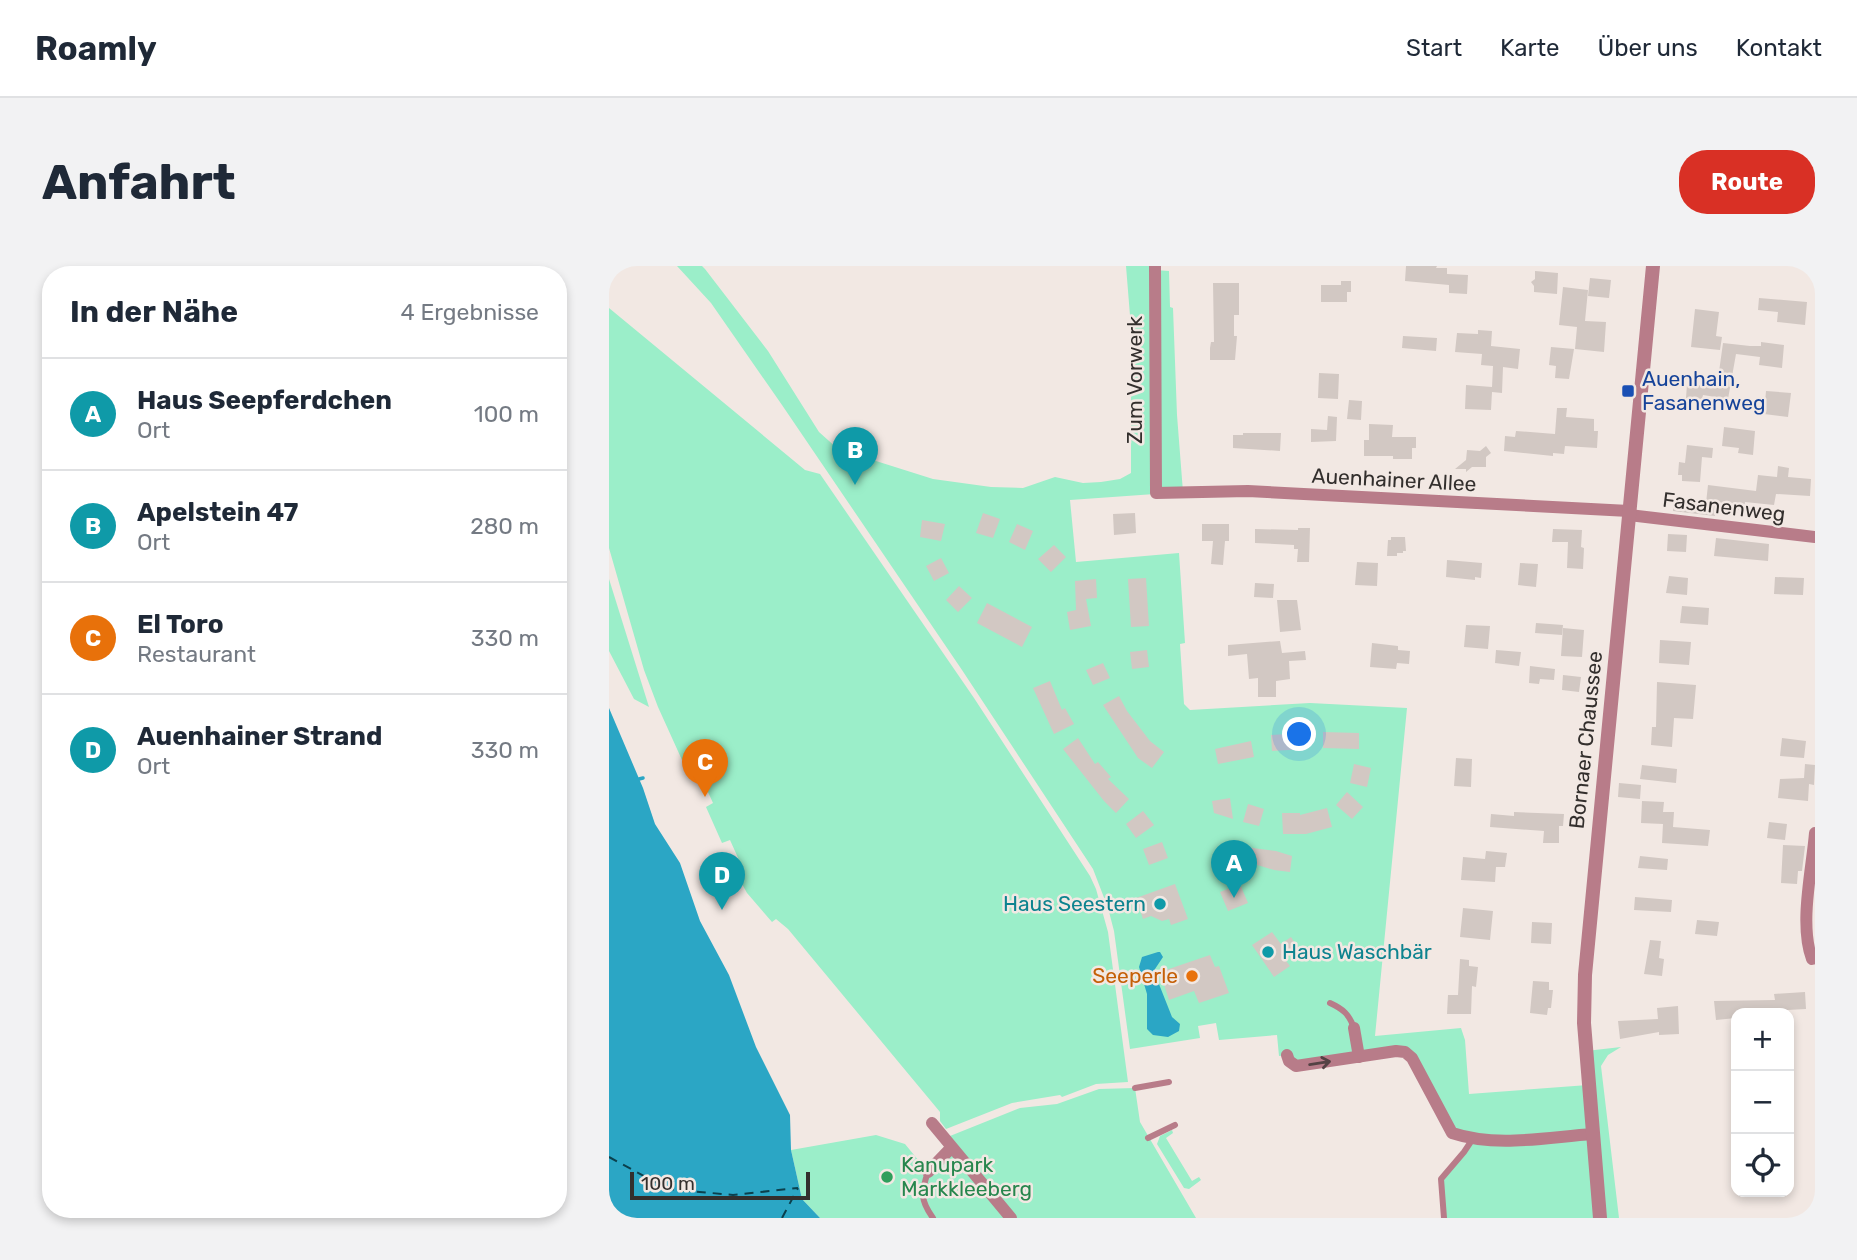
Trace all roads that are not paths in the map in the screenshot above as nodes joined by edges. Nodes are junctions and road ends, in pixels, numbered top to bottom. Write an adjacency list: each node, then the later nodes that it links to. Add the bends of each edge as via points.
1 (1155, 266): 3 (street, Zum Vorwerk)
2 (1653, 266): 4 (street, Bornaer Chaussee)
3 (1156, 494): 4 (street, Auenhainer Allee, via 1248,491)
4 (1629, 513): 5 (street, Fasanenweg); 16 (street, Bornaer Chaussee, via 1585,975)
5 (1815, 537)
6 (1815, 833): 7 (street, via 1807,927)
7 (1812, 959)
8 (1330, 1003): 9 (lane, via 1344,1010)
9 (1354, 1028): 11 (street)
10 (1287, 1055): 11 (street, one-way to 11, via 1296,1066)
11 (1359, 1057): 18 (street, via 1405,1052 1452,1133)
12 (1168, 1082): 13 (lane)
13 (1135, 1088)
14 (932, 1123): 19 (street)
15 (1175, 1125): 17 (lane)
16 (1593, 1134): 18 (street); 24 (street, Bornaer Chaussee)
17 (1148, 1138)
18 (1472, 1140): 23 (lane, via 1441,1179)
19 (945, 1142): 20 (street); 22 (street)
20 (928, 1172): 21 (lane, via 922,1191)
21 (933, 1218)
22 (1011, 1218)
23 (1444, 1218)
24 (1600, 1218)

